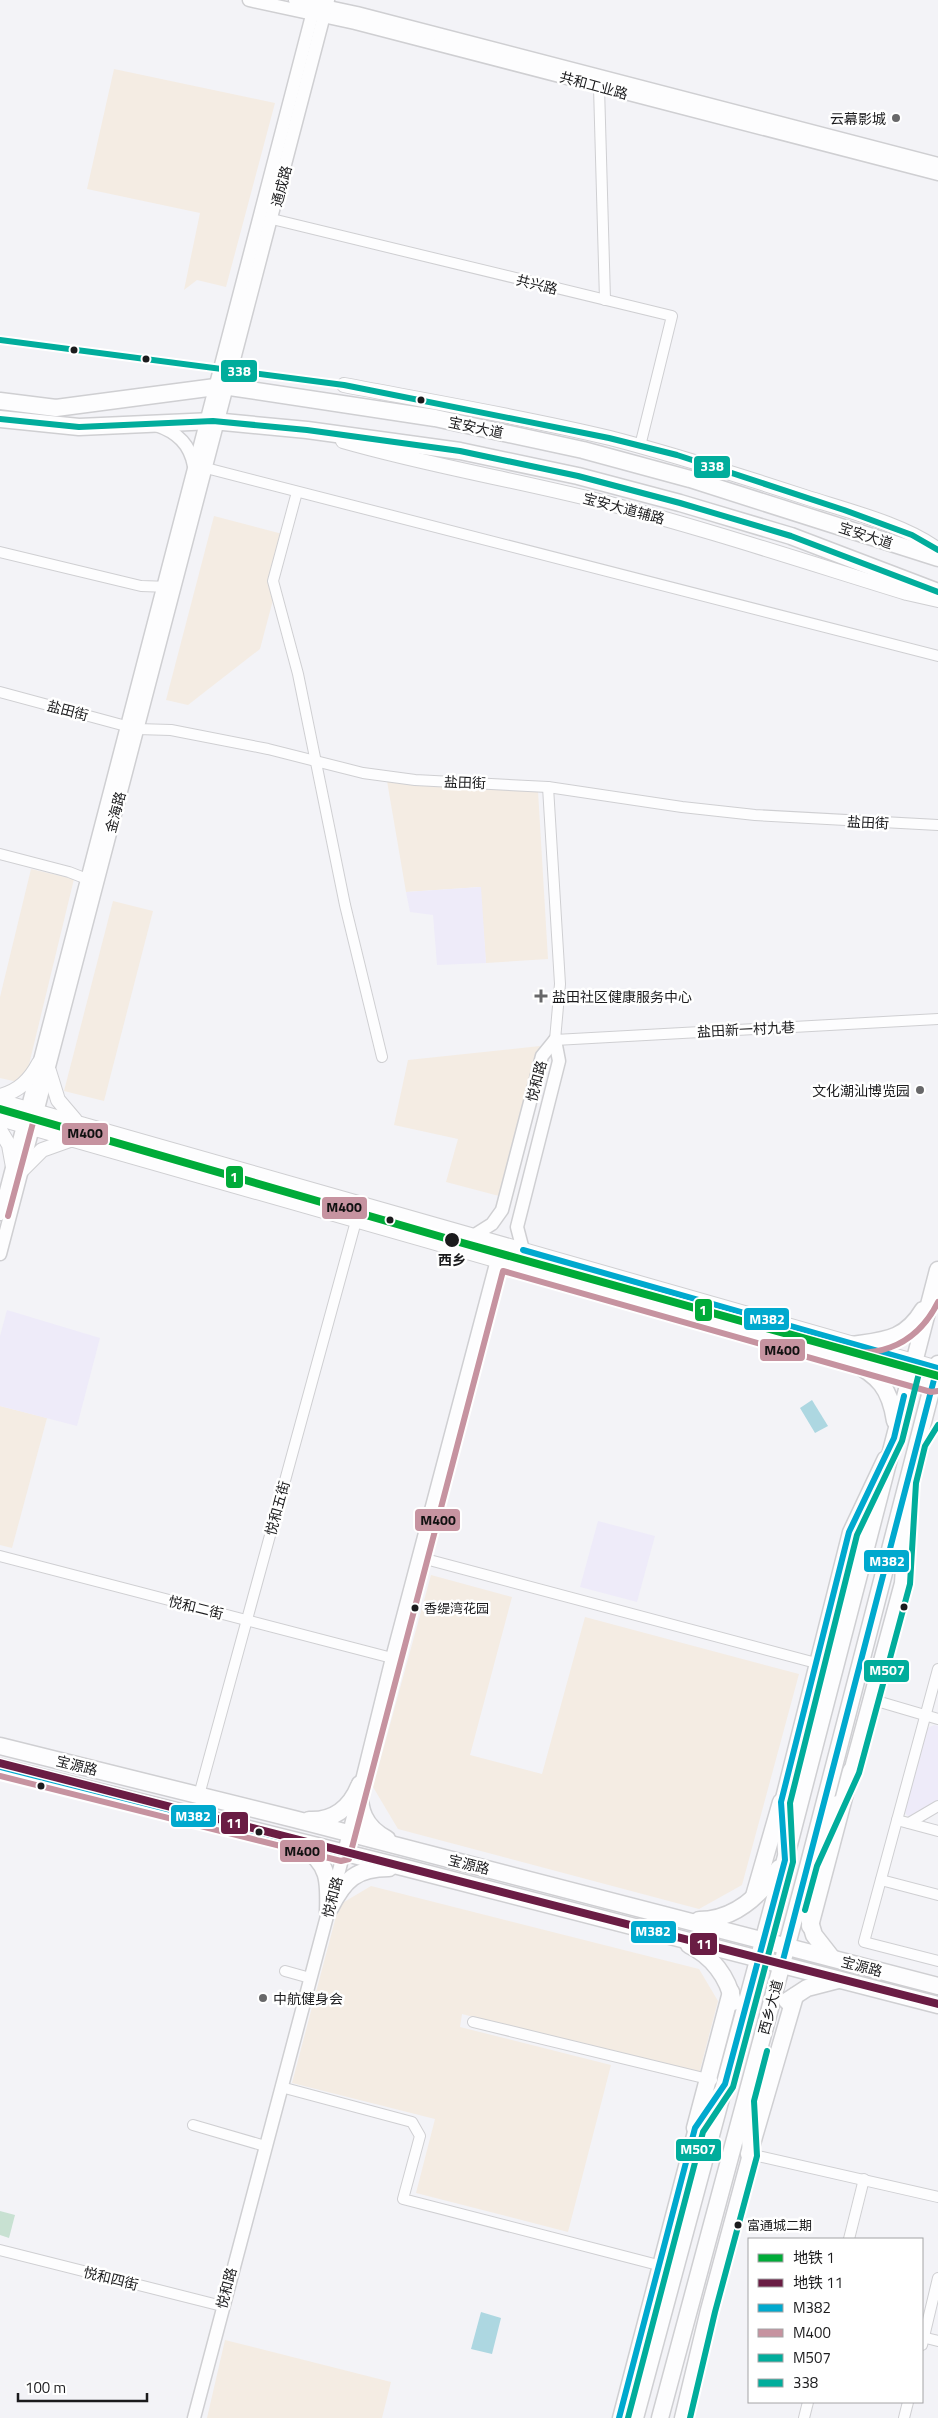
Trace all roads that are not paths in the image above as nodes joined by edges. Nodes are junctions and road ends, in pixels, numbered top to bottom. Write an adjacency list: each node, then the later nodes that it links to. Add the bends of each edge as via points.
1 (249, 0): 3 (street, 共和工业路)
2 (295, 0): 3 (street, 共和工业路)
3 (321, 7): 4 (street, 共和工业路); 5 (street, 共和工业路); 7 (street, 通成路); 9 (street, 通成路)
4 (598, 87): 6 (street, 共和工业路); 8 (street)
5 (938, 164)
6 (938, 174)
7 (272, 219): 8 (street, 共兴路); 9 (street, 通成路)
8 (605, 300): 16 (street, 共兴路, via 672,316)
9 (224, 379): 11 (main road, 宝安大道, via 56,408); 13 (street, 金海路); 21 (main road, 宝安大道, via 583,450 690,478)
10 (344, 385): 16 (main road)
11 (0, 401)
12 (0, 419): 14 (main road, 宝安大道, via 80,427)
13 (212, 421): 14 (main road, 宝安大道); 15 (main road, 宝安大道); 17 (street, 金海路)
14 (148, 424): 17 (street, via 179,436)
15 (307, 430): 23 (main road, 宝安大道, via 460,451 578,476 791,536); 24 (main road, 宝安大道辅路, via 388,454 499,477 659,517)
16 (640, 446): 19 (main road, via 878,522 912,535)
17 (200, 468): 18 (street); 22 (street, 金海路)
18 (297, 492): 25 (street); 28 (street, via 273,581 298,674)
19 (938, 550)
20 (0, 552): 22 (street, via 141,586)
21 (938, 558)
22 (168, 587): 27 (street, 金海路)
23 (938, 592)
24 (938, 600)
25 (938, 656)
26 (0, 692): 27 (street, 盐田街)
27 (132, 727): 28 (street, 盐田街, via 171,730); 32 (street, 金海路)
28 (316, 763): 29 (street, 盐田街, via 415,780); 35 (street, via 345,905)
29 (548, 787): 30 (street, 盐田街, via 746,814); 34 (street, via 560,984)
30 (938, 825)
31 (0, 854): 32 (street)
32 (91, 881): 36 (street, 金海路)
33 (938, 1018): 34 (street, 盐田新一村九巷)
34 (554, 1040): 48 (street, 悦和路, via 542,1056 502,1210 492,1224); 49 (street, 悦和路, via 560,1061 517,1227)
35 (382, 1057)
36 (44, 1067): 37 (main road, via 24,1084); 39 (street, 金海路); 41 (main road, via 58,1100)
37 (0, 1096)
38 (0, 1101): 39 (main road)
39 (33, 1110): 41 (main road); 42 (street, 金海路)
40 (0, 1120): 42 (main road)
41 (77, 1122): 48 (main road)
42 (28, 1127): 44 (main road); 45 (street, 金海路)
43 (0, 1130): 45 (main road)
44 (73, 1140): 45 (main road, via 42,1150); 47 (main road)
45 (18, 1169): 46 (street, 金海路); 50 (street, 金海路)
46 (0, 1214)
47 (356, 1221): 51 (main road); 64 (street, 悦和五街)
48 (473, 1236): 49 (main road)
49 (523, 1250): 54 (main road)
50 (0, 1254)
51 (497, 1260): 54 (main road); 63 (street, 悦和路)
52 (938, 1270): 53 (main road, 西乡大道)
53 (930, 1300): 54 (main road, via 915,1324 902,1334); 56 (main road, 西乡大道)
54 (851, 1353): 56 (main road); 59 (main road, via 886,1388)
55 (938, 1367): 56 (main road); 57 (main road, 西乡大道)
56 (911, 1370): 57 (main road); 59 (main road, 西乡大道)
57 (935, 1385): 60 (main road, 西乡大道)
58 (938, 1413): 60 (main road)
59 (895, 1432): 66 (street, via 849,1532); 86 (main road, 西乡大道)
60 (918, 1443): 61 (main road, 西乡大道)
61 (907, 1482): 68 (street, via 901,1583); 87 (main road, 西乡大道)
62 (0, 1556): 64 (street, 悦和二街)
63 (418, 1557): 65 (street, 悦和路); 66 (street)
64 (247, 1620): 65 (street, 悦和二街); 75 (street, 悦和五街)
65 (392, 1658): 74 (street, 悦和路)
66 (816, 1663): 76 (street)
67 (938, 1669): 69 (street)
68 (870, 1699): 69 (street); 73 (street)
69 (925, 1716): 70 (street); 79 (street)
70 (938, 1720)
71 (0, 1746): 75 (main road, 宝源路)
72 (0, 1766): 83 (main road, 宝源路)
73 (852, 1772): 87 (street); 94 (main road)
74 (360, 1784): 78 (main road, via 350,1804 335,1815 313,1820); 82 (street, 悦和路); 84 (main road, via 360,1809 375,1833)
75 (199, 1795): 78 (main road, 宝源路)
76 (781, 1802): 86 (street); 91 (main road)
77 (938, 1806): 80 (street)
78 (294, 1819): 82 (main road, 宝源路)
79 (897, 1820): 80 (street); 89 (street)
80 (909, 1823): 81 (street)
81 (938, 1831)
82 (349, 1833): 84 (main road, 宝源路); 85 (street, 悦和路)
83 (279, 1837): 85 (main road, 宝源路); 92 (main road, via 311,1852 324,1867 329,1890)
84 (418, 1851): 93 (main road, 宝源路)
85 (343, 1853): 88 (main road, 宝源路); 92 (street, 悦和路)
86 (785, 1860): 91 (main road); 96 (main road, 西乡大道)
87 (809, 1863): 94 (main road, via 807,1902); 97 (main road, 西乡大道)
88 (406, 1868): 92 (main road, via 371,1870 352,1877 344,1883); 95 (main road, 宝源路)
89 (881, 1880): 90 (street); 100 (street, via 864,1942)
90 (938, 1895)
91 (753, 1899): 93 (main road, via 742,1908 714,1919)
92 (328, 1912): 104 (street, 悦和路)
93 (675, 1917): 96 (main road, 宝源路)
94 (810, 1926): 99 (main road)
95 (672, 1936): 98 (main road, 宝源路); 108 (main road, via 709,1958 719,1968)
96 (763, 1939): 97 (main road, 宝源路); 98 (main road, 西乡大道)
97 (787, 1945): 99 (main road, 宝源路); 101 (main road, 西乡大道)
98 (758, 1958): 101 (main road, 宝源路); 112 (main road, 西乡大道)
99 (832, 1958): 102 (main road, 宝源路)
100 (938, 1962)
101 (782, 1964): 105 (main road, 宝源路); 113 (main road, 西乡大道)
102 (869, 1968): 106 (main road, via 858,1973 858,1980); 107 (main road, 宝源路)
103 (285, 1971): 104 (street)
104 (310, 1978): 116 (street, 悦和路)
105 (841, 1979): 106 (main road, 宝源路); 109 (main road, via 807,1988)
106 (864, 1986): 110 (main road, 宝源路)
107 (938, 1986)
108 (731, 1992): 112 (main road); 114 (main road)
109 (795, 1996): 113 (main road, via 778,2011); 121 (main road)
110 (938, 2005)
111 (473, 2022): 114 (street)
112 (736, 2042): 115 (main road, 西乡大道)
113 (760, 2043): 117 (main road, 西乡大道)
114 (708, 2079): 115 (street); 119 (main road)
115 (725, 2084): 119 (street); 136 (main road, 西乡大道)
116 (281, 2087): 120 (street, 悦和路); 126 (street, via 412,2122 420,2136 403,2200)
117 (745, 2100): 121 (street); 137 (main road, 西乡大道)
118 (193, 2126): 120 (street)
119 (695, 2128): 126 (street)
120 (265, 2146): 128 (street, 悦和路)
121 (749, 2154): 122 (street); 138 (street)
122 (864, 2179): 123 (street); 124 (street)
123 (938, 2197)
124 (849, 2238)
125 (0, 2250): 128 (street, 悦和四街)
126 (658, 2265): 135 (street)
127 (938, 2278): 129 (street)
128 (222, 2306): 134 (street, 悦和路)
129 (923, 2336)
130 (923, 2340): 131 (street)
131 (938, 2341)
132 (808, 2403): 139 (street)
133 (908, 2403): 140 (street)
134 (194, 2418)
135 (619, 2418)
136 (635, 2418)
137 (660, 2418)
138 (681, 2418)
139 (804, 2418)
140 (904, 2418)

